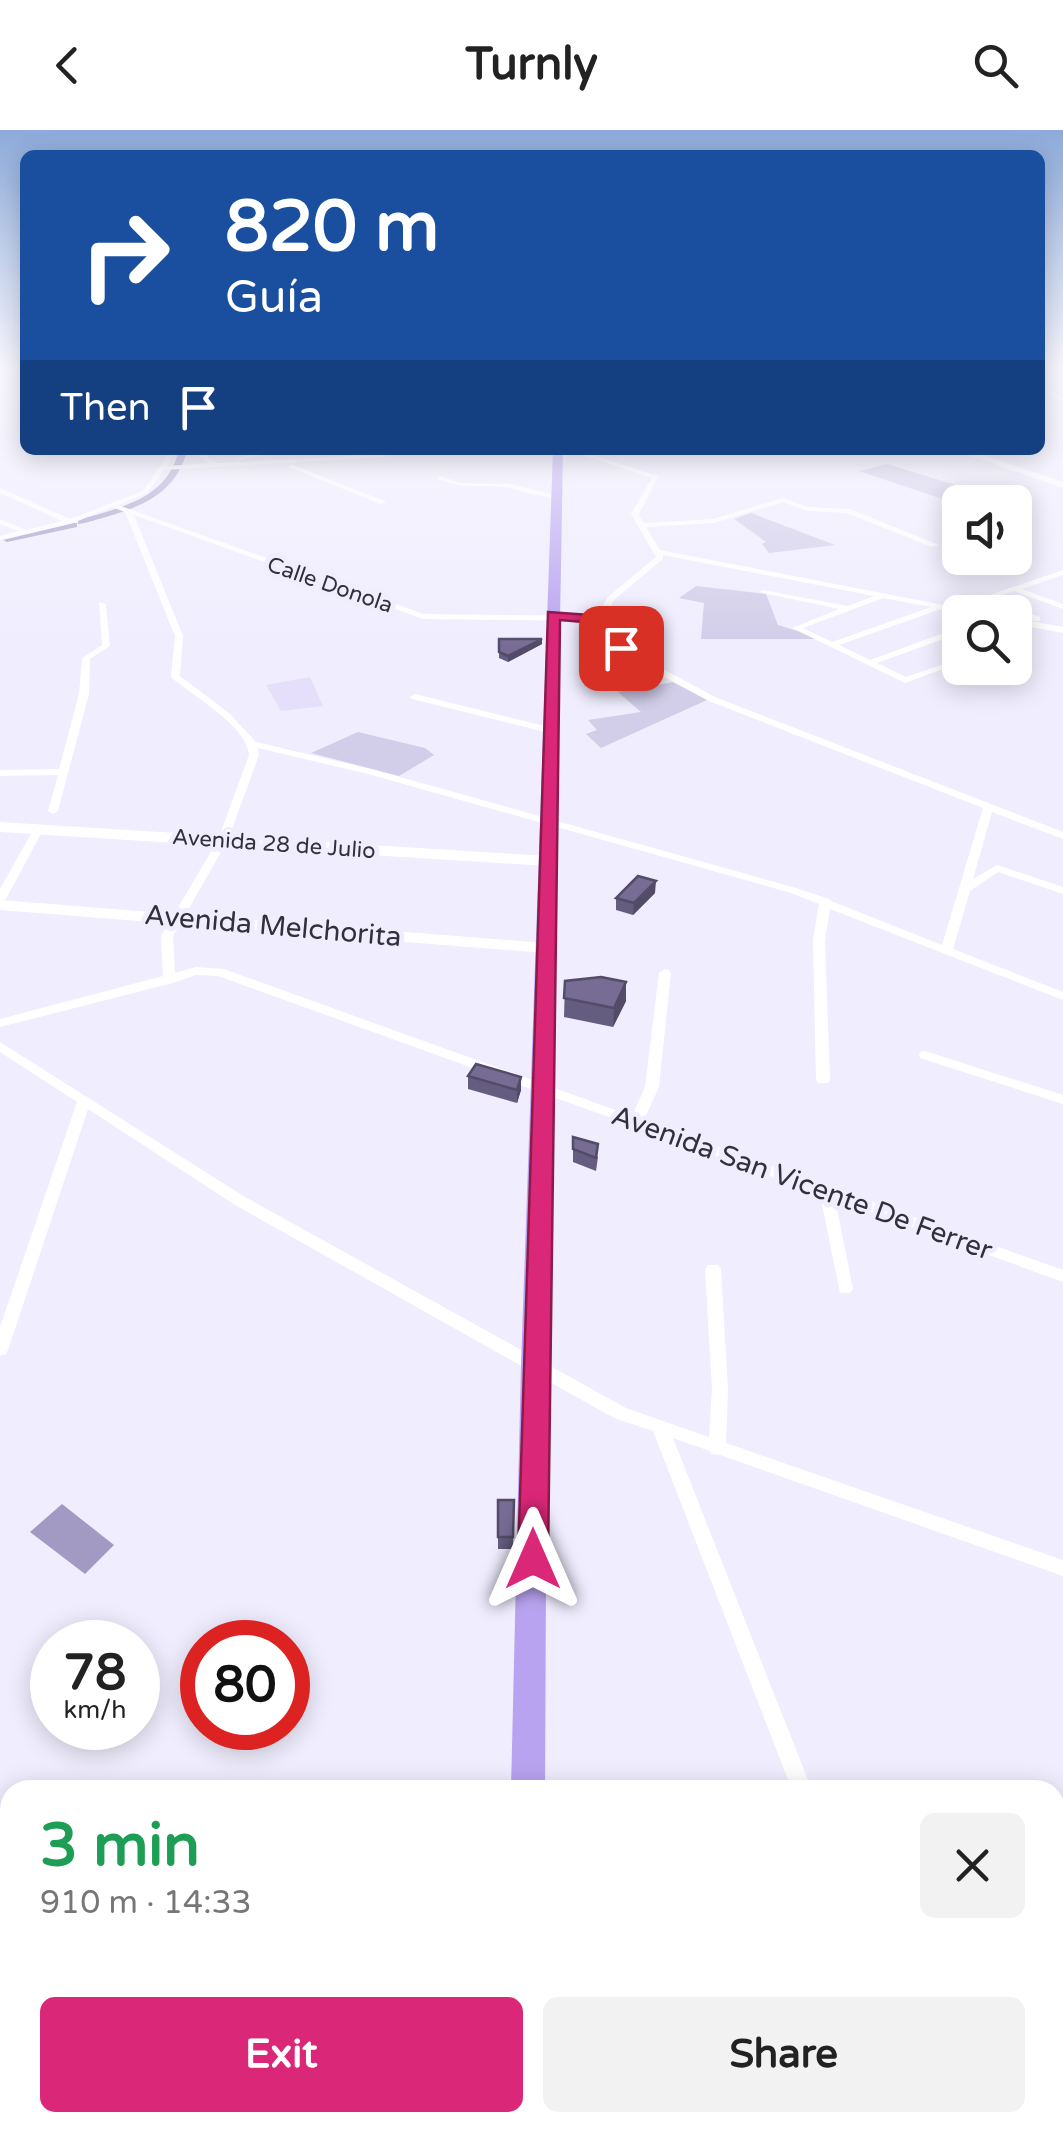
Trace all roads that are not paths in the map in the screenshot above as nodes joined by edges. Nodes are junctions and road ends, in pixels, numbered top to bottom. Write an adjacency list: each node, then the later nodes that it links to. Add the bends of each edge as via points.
1 (168, 459): 11 (street)
2 (207, 459): 9 (street)
3 (234, 459): 9 (street)
4 (329, 459): 8 (street)
5 (558, 459): 15 (highway)
6 (603, 459): 21 (street, via 654,474 636,514)
7 (988, 459): 13 (main road)
8 (284, 463): 10 (street); 16 (street)
9 (214, 464): 10 (street)
10 (204, 466): 11 (street)
11 (163, 468): 17 (street, via 145,492)
12 (440, 478): 15 (street, via 464,488 506,485)
13 (1063, 485)
14 (0, 490): 20 (street)
15 (556, 496): 38 (highway)
16 (383, 502)
17 (115, 506): 18 (street, Calle Donola); 20 (street)
18 (128, 510): 38 (street, Calle Donola, via 422,616); 50 (street, via 179,636 174,677)
19 (0, 520): 22 (street)
20 (70, 522): 22 (street)
21 (640, 525): 24 (street, via 714,521 783,500 847,511); 26 (street)
22 (26, 532): 23 (street)
23 (2, 538): 25 (street)
24 (935, 545)
25 (0, 552)
26 (657, 552): 33 (street); 40 (street, via 658,562 611,599)
27 (1063, 572): 28 (street)
28 (1048, 578): 29 (street); 30 (street)
29 (1063, 583)
30 (1015, 589): 32 (street); 36 (street)
31 (764, 592): 37 (street)
32 (997, 595)
33 (885, 596): 35 (street); 37 (street)
34 (102, 604): 51 (street, via 106,646 86,658 84,694)
35 (940, 606): 45 (street)
36 (1063, 607)
37 (846, 608): 45 (street, via 797,626)
38 (553, 615): 40 (street, Calle Donola); 49 (highway)
39 (1032, 617): 41 (street)
40 (599, 619): 53 (street, via 630,655 694,690)
41 (1037, 619)
42 (1032, 624): 43 (street)
43 (1063, 630)
44 (942, 637): 46 (street)
45 (831, 644): 46 (street)
46 (870, 663): 47 (street, via 908,681)
47 (942, 668)
48 (415, 697): 49 (street)
49 (550, 730): 55 (highway)
50 (253, 744): 55 (street); 59 (street)
51 (60, 772): 52 (street); 54 (street)
52 (0, 773)
53 (988, 808): 58 (street); 61 (street)
54 (53, 812)
55 (548, 822): 60 (highway); 63 (street)
56 (0, 827): 57 (main road, Avenida 28 de Julio)
57 (38, 830): 59 (main road, Avenida 28 de Julio); 64 (street)
58 (1063, 836)
59 (222, 840): 60 (main road, Avenida 28 de Julio); 65 (street)
60 (548, 862): 66 (highway)
61 (967, 888): 62 (street, via 996,868); 67 (street)
62 (1063, 891)
63 (825, 901): 67 (street); 74 (street, via 819,940)
64 (0, 902): 65 (main road, Avenida Melchorita)
65 (174, 918): 66 (main road, Avenida Melchorita); 69 (street, via 167,936)
66 (546, 948): 75 (highway)
67 (947, 949): 70 (street)
68 (665, 973): 78 (street, via 652,1087)
69 (169, 980): 71 (street); 75 (street, Avenida San Vicente De Ferrer, via 220,972)
70 (1063, 996)
71 (0, 1023)
72 (0, 1046): 77 (street)
73 (925, 1055): 76 (street)
74 (823, 1080)
75 (540, 1090): 78 (street, Avenida San Vicente De Ferrer); 84 (highway)
76 (1063, 1100)
77 (84, 1102): 83 (street); 84 (street, via 240,1201)
78 (635, 1124): 79 (street, Avenida San Vicente De Ferrer)
79 (827, 1192): 81 (street, Avenida San Vicente De Ferrer); 82 (street)
80 (713, 1269): 86 (street)
81 (1063, 1276)
82 (844, 1289)
83 (0, 1350)
84 (534, 1364): 85 (street); 88 (highway)
85 (660, 1428): 86 (street); 89 (street)
86 (717, 1450): 87 (street)
87 (1063, 1568)
88 (528, 1780)
89 (798, 1780)

